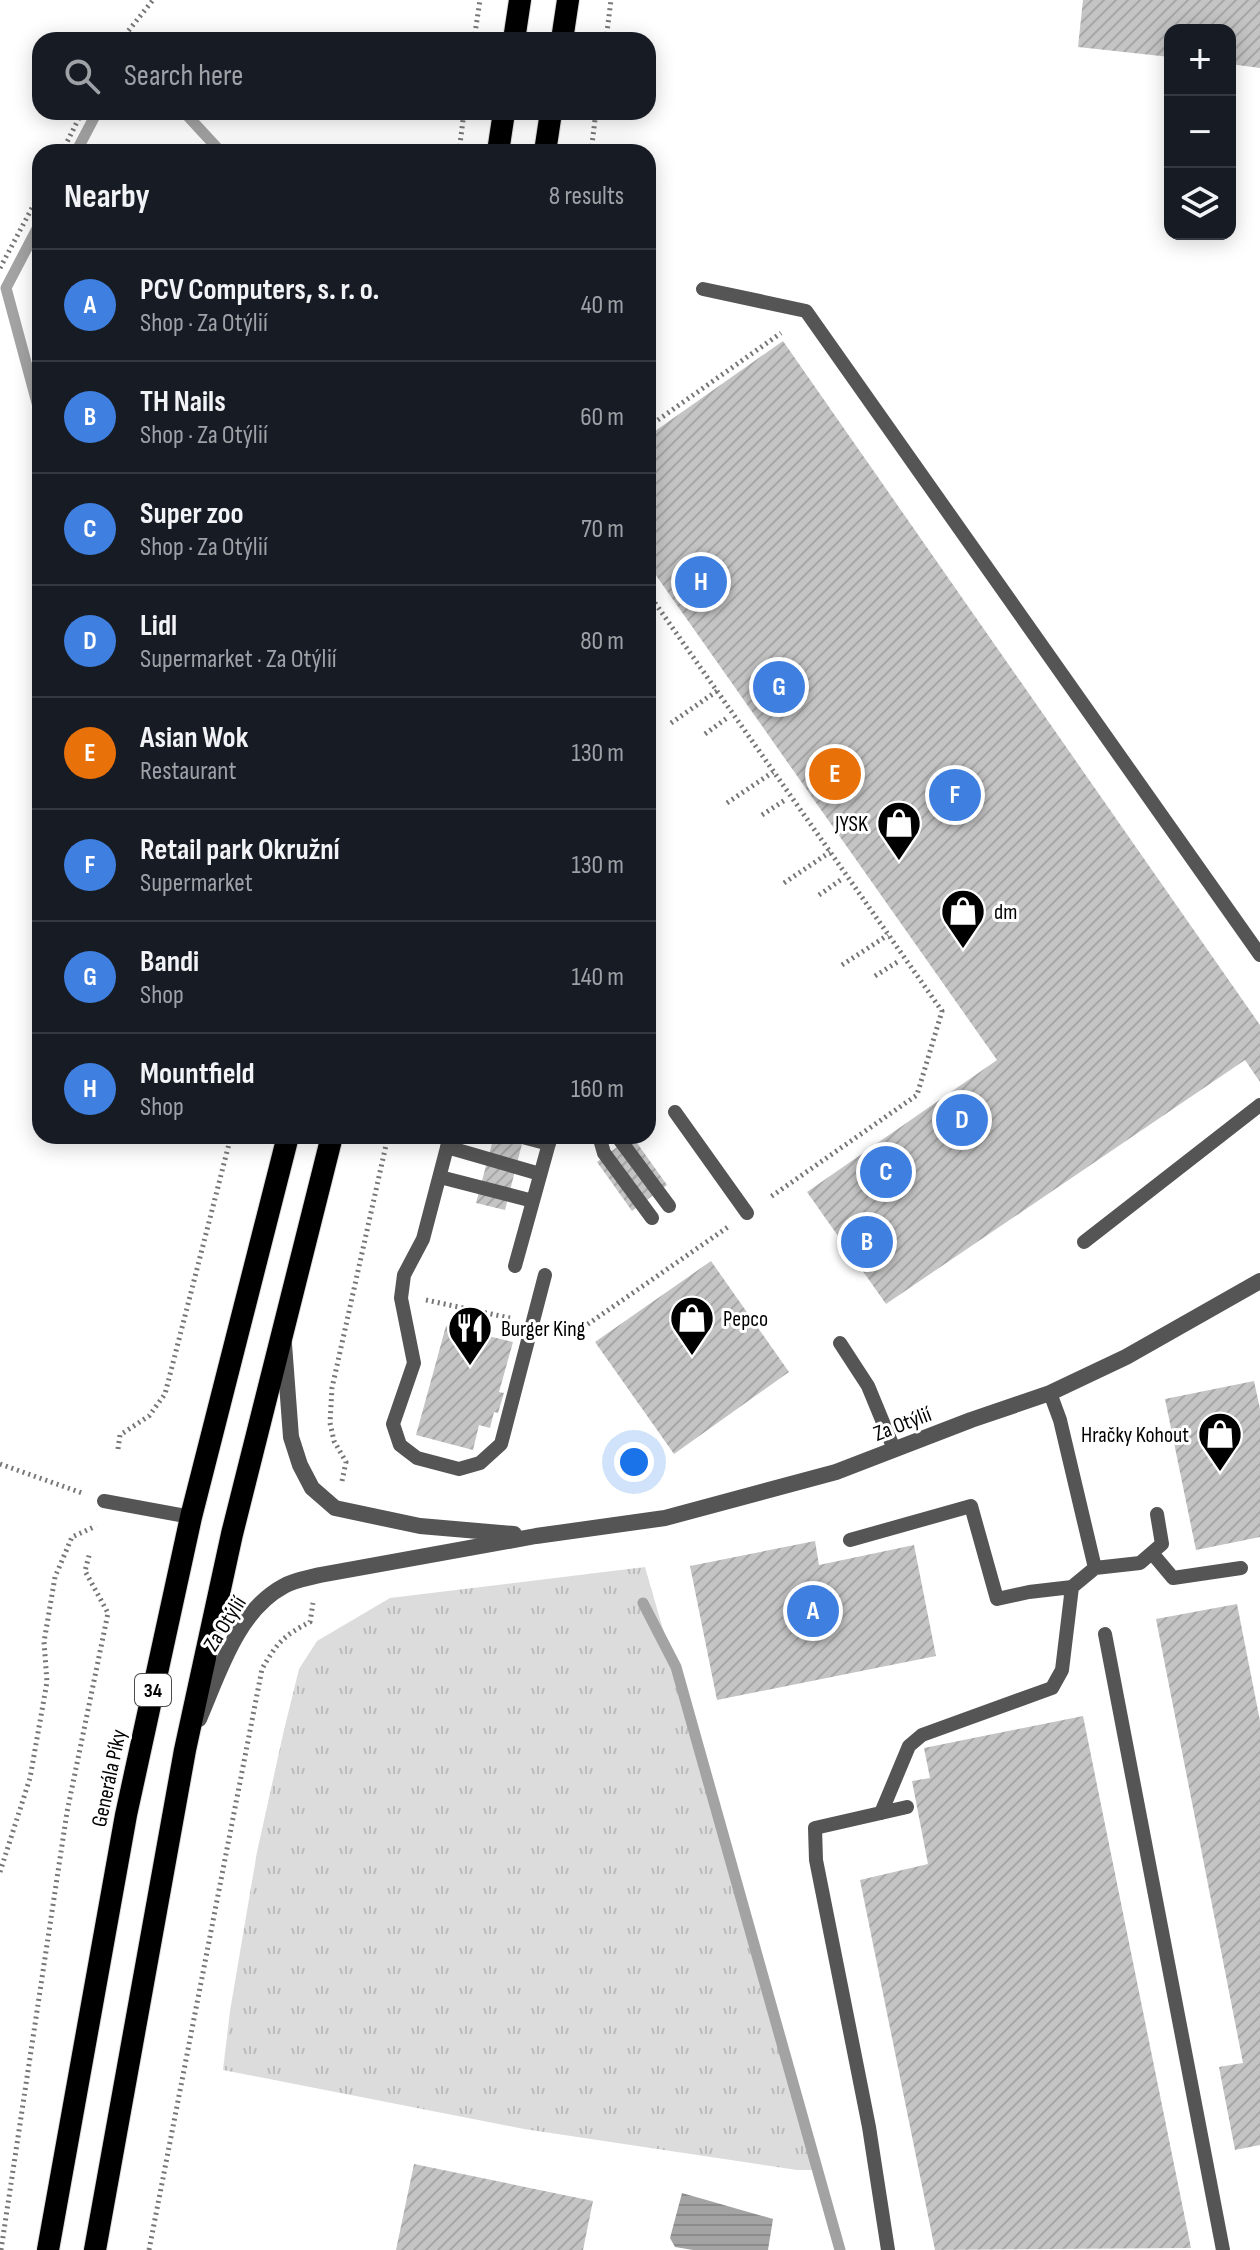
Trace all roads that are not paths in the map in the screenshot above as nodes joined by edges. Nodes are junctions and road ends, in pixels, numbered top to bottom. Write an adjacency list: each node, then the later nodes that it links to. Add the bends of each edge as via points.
1 (520, 0): 3 (highway)
2 (568, 0): 4 (highway)
3 (515, 32)
4 (563, 32)
5 (503, 120): 7 (highway)
6 (550, 120): 8 (highway)
7 (499, 144)
8 (546, 144)
9 (703, 289): 10 (lane, via 806,311)
10 (1260, 955)
11 (1260, 1105): 26 (lane)
12 (675, 1112): 24 (lane)
13 (286, 1144): 36 (highway, Generála Píky / 34)
14 (330, 1144): 30 (highway, 34)
15 (448, 1144): 21 (lane)
16 (454, 1144): 20 (lane)
17 (549, 1144): 20 (lane)
18 (601, 1144): 25 (lane)
19 (623, 1144): 23 (lane)
20 (540, 1174): 22 (lane)
21 (440, 1177): 22 (lane); 28 (lane, via 423,1239 404,1275 401,1298 414,1363 393,1424 400,1445 417,1458 459,1469 480,1463 501,1444)
22 (533, 1201): 27 (lane)
23 (669, 1206)
24 (747, 1213)
25 (652, 1218)
26 (1084, 1242)
27 (515, 1266)
28 (545, 1275)
29 (1260, 1281): 32 (street, Za Otýlií)
30 (283, 1331): 37 (street, Za Otýlií, via 291,1437 312,1488 335,1508 420,1526); 44 (highway, 34)
31 (840, 1343): 33 (lane, via 868,1386)
32 (1050, 1393): 33 (street, Za Otýlií); 40 (lane)
33 (894, 1449): 37 (street, Za Otýlií, via 836,1472 665,1518)
34 (104, 1501): 36 (lane)
35 (1157, 1514): 39 (lane, via 1162,1544)
36 (191, 1517): 47 (highway, Generála Píky / 34, via 126,1815)
37 (536, 1536): 44 (street, Za Otýlií, via 285,1585 260,1604 235,1639)
38 (850, 1540): 42 (lane, via 971,1506 997,1599)
39 (1152, 1553): 40 (lane, via 1140,1563); 41 (lane, via 1173,1578)
40 (1095, 1568): 42 (lane)
41 (1241, 1568)
42 (1072, 1587): 46 (lane, via 1062,1670 1052,1688 922,1735 909,1746)
43 (1105, 1634): 50 (lane)
44 (185, 1750): 48 (highway, 34)
45 (907, 1807): 46 (lane)
46 (881, 1813): 49 (lane, via 815,1828 816,1860)
47 (48, 2250)
48 (95, 2250)
49 (888, 2250)
50 (1223, 2250)

